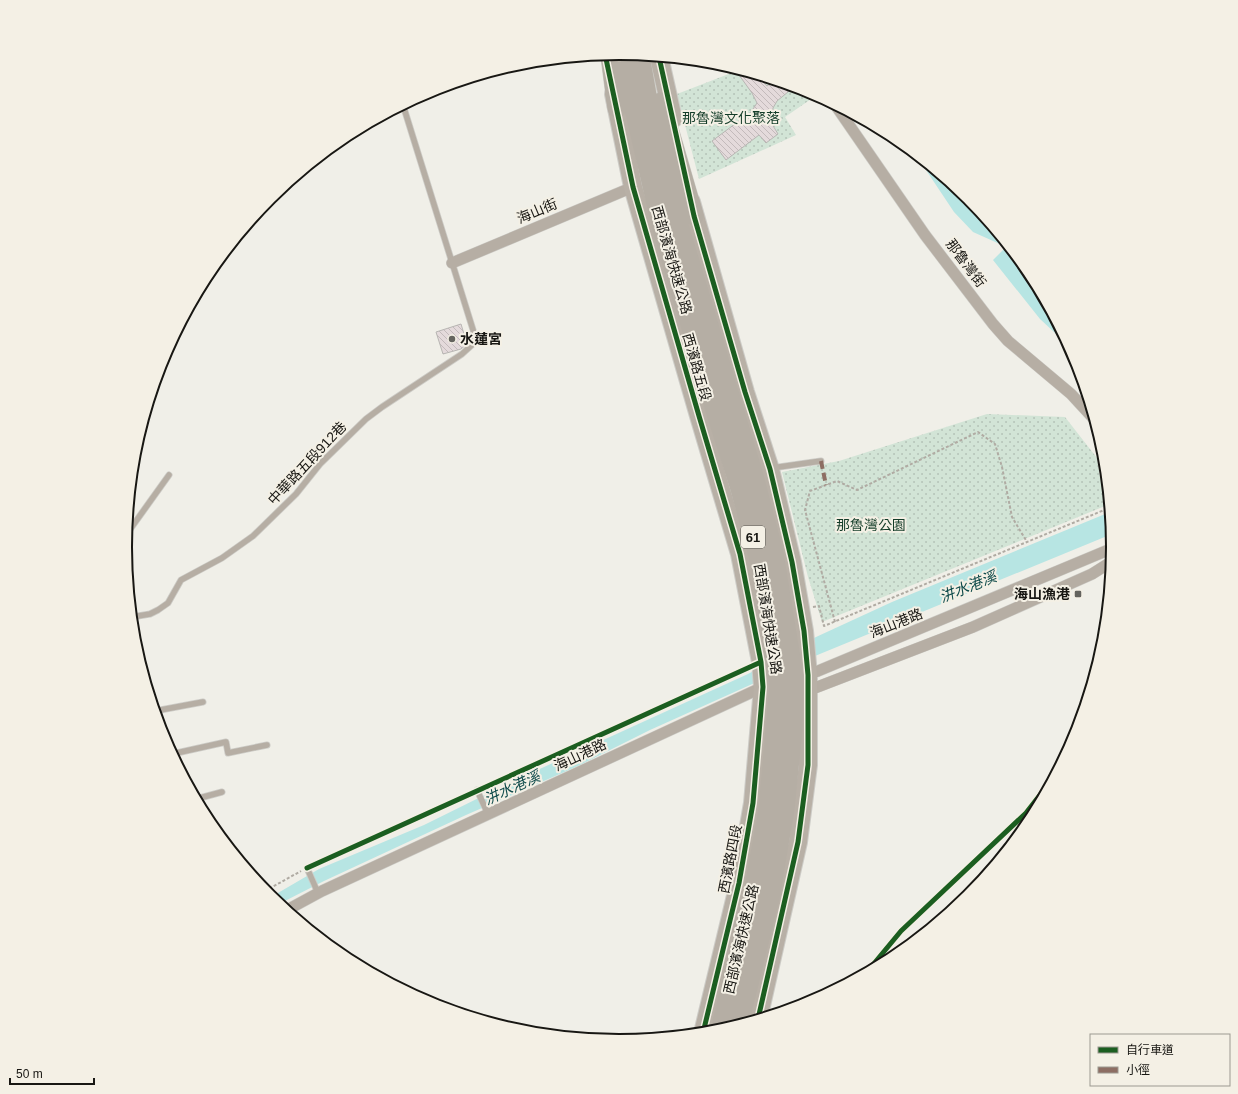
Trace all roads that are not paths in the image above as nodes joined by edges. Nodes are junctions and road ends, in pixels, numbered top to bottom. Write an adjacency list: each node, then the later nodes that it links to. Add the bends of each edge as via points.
1 (606, 60): 7 (main road, 西濱路五段 / 61)
2 (611, 60): 7 (highway)
3 (623, 60): 23 (highway, 西部濱海快速公路 / 61, via 662,229 740,490)
4 (641, 61): 23 (highway, 西部濱海快速公路 / 61, via 648,100 679,225 754,476 774,553)
5 (648, 61): 11 (highway)
6 (660, 62): 11 (main road, 61)
7 (616, 108): 10 (main road, 西濱路五段 / 61)
8 (404, 110): 12 (lane, 中華路五段912巷)
9 (842, 114): 13 (street, 那魯灣街, via 925,235 993,324 1008,341 1071,394)
10 (633, 187): 12 (street, 海山街); 23 (main road, 西濱路五段 / 61, via 740,554 761,662)
11 (694, 216): 15 (main road, 61)
12 (452, 263): 21 (lane, 中華路五段912巷, via 474,333 473,344 366,419 253,536 222,558 181,580 168,603 158,610)
13 (1086, 410)
14 (821, 461): 15 (lane)
15 (770, 469): 23 (main road, 61, via 792,562 804,631)
16 (169, 475): 17 (lane)
17 (133, 526)
18 (1106, 551): 20 (street, 海山港路)
19 (1105, 566): 22 (street, 海山港路)
20 (960, 613): 22 (street); 23 (street, 海山港路)
21 (137, 616)
22 (965, 630): 23 (street, 海山港路)
23 (791, 684): 31 (street, 海山港路); 35 (main road, 61, via 808,714 808,765 798,842); 36 (highway, 西部濱海快速公路 / 61, via 793,729 785,809 770,898); 37 (highway, 西部濱海快速公路 / 61, via 753,893); 38 (main road, 西濱路四段 / 61, via 752,811 739,883)
24 (203, 702): 25 (lane)
25 (160, 710)
26 (267, 746): 27 (lane, via 228,753 226,742)
27 (178, 753)
28 (477, 790): 31 (lane)
29 (222, 792): 30 (lane)
30 (202, 798)
31 (488, 814): 33 (street, 海山港路)
32 (307, 868): 33 (lane)
33 (318, 893): 34 (street, 海山港路)
34 (292, 907)
35 (759, 1013)
36 (739, 1018)
37 (722, 1023)
38 (705, 1027)

